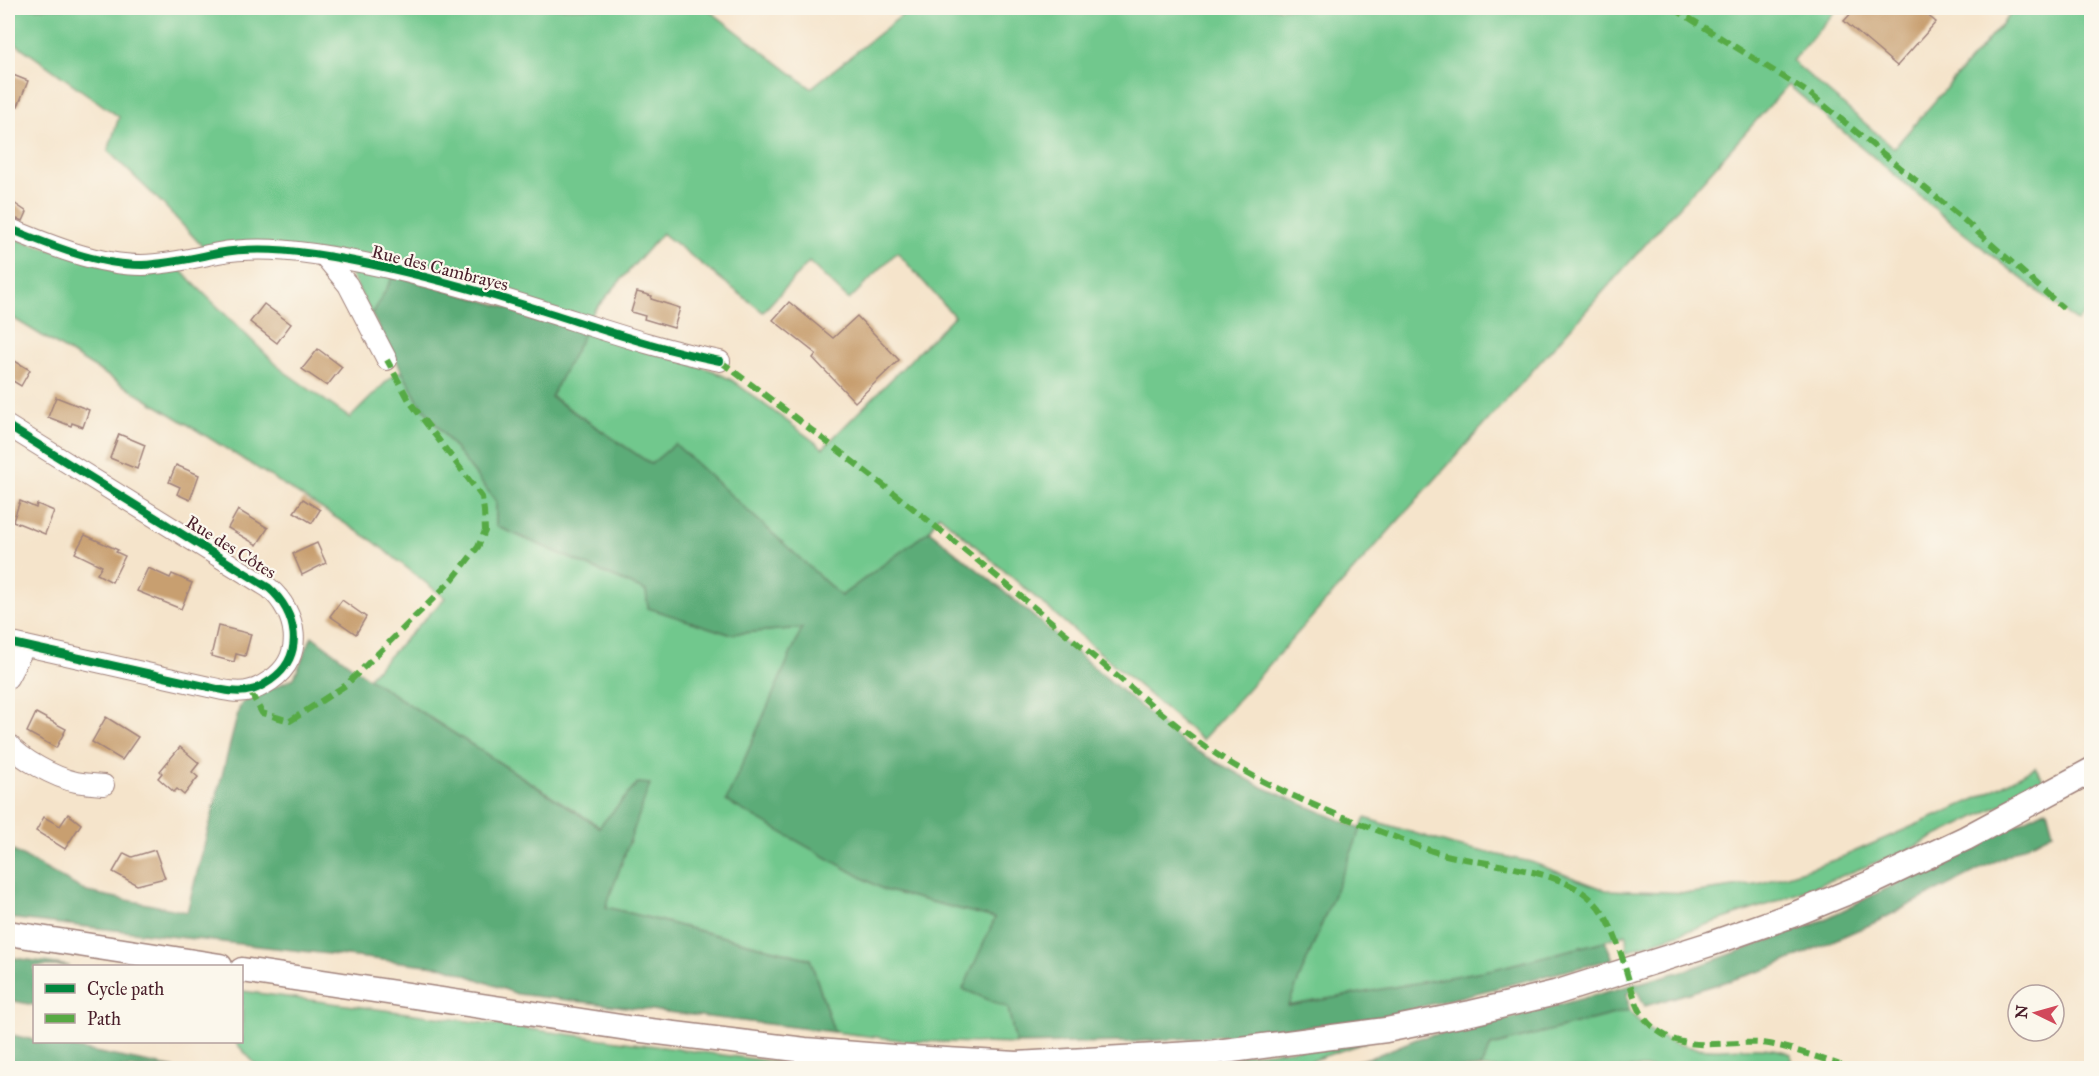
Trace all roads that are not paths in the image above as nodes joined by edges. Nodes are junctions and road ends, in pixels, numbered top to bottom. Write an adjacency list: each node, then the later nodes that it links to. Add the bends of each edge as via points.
1 (8, 228): 2 (street, Rue des Cambrayes, via 99,259 141,265 248,250)
2 (326, 256): 3 (street, via 348,285); 4 (street, Rue des Cambrayes, via 483,293 642,343)
3 (387, 360)
4 (720, 361)
5 (8, 426): 6 (street, Rue des Côtes, via 269,588 285,604 293,635 285,668 250,691 209,687)
6 (16, 644): 7 (street, Rue des Côtes)
7 (8, 678)
8 (8, 743): 10 (street, via 28,762 74,782)
9 (2091, 770): 13 (main road, via 1966,838 1873,882 1710,944 1555,993 1471,1013 1386,1030 1209,1053 1017,1064 805,1050 634,1029)
10 (104, 785)
11 (8, 933): 12 (main road)
12 (214, 965)
13 (243, 970)

